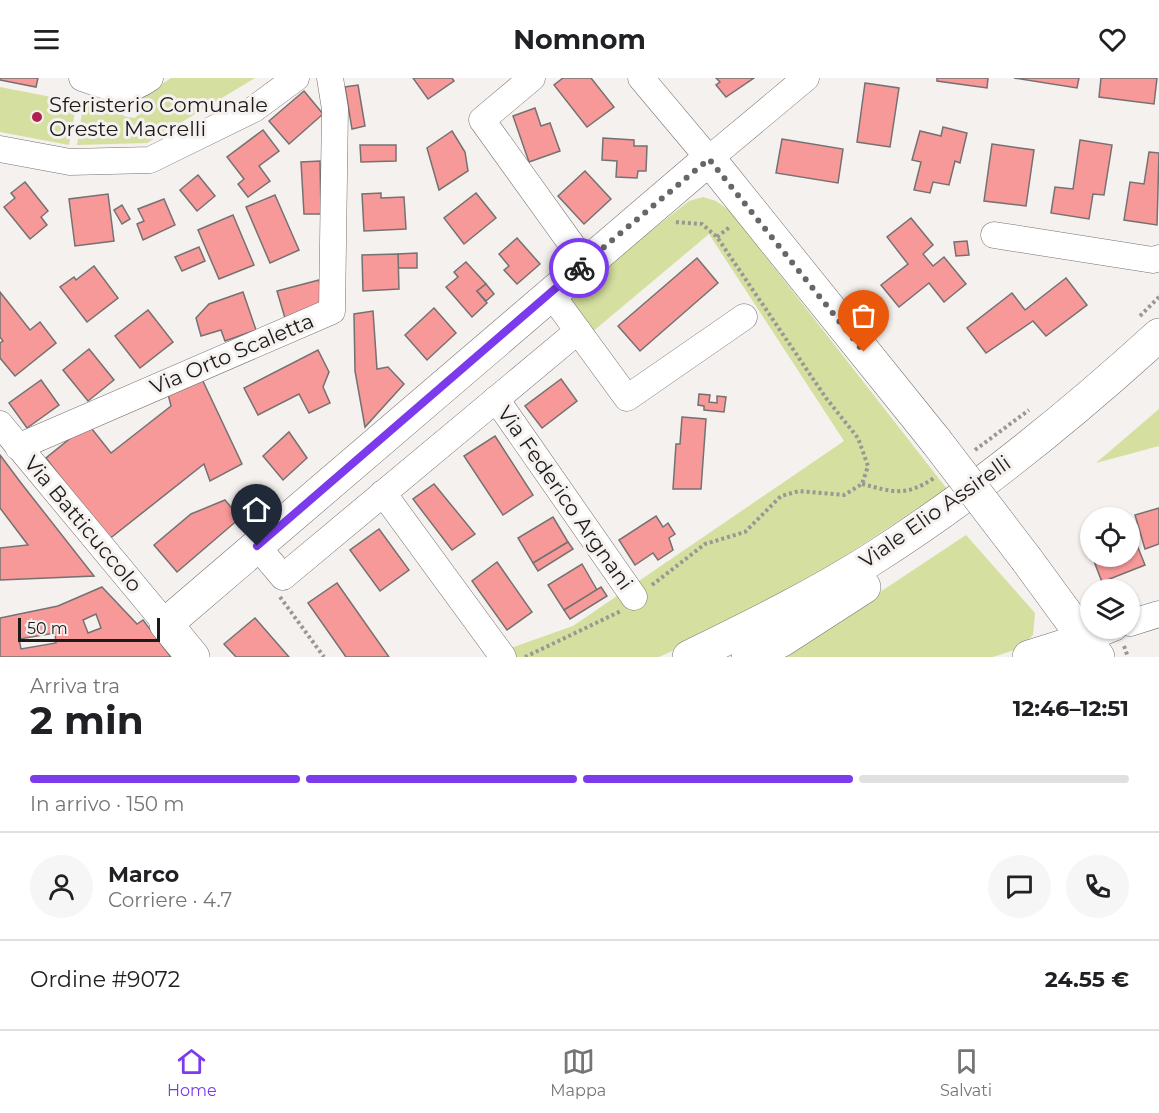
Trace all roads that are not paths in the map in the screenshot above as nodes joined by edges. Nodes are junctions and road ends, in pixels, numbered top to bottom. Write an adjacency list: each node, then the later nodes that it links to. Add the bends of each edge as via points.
1 (82, 78): 8 (street)
2 (150, 78): 8 (street, via 135,88)
3 (296, 78): 9 (street, via 254,109 150,160 70,162)
4 (330, 78): 21 (street, Via Orto Scaletta, via 335,109 332,311)
5 (532, 78): 13 (street, via 482,120)
6 (641, 78): 10 (street)
7 (806, 78): 10 (street)
8 (124, 84)
9 (0, 149)
10 (709, 159): 13 (main road); 28 (main road, bridge, via 940,456)
11 (994, 235): 12 (street)
12 (1159, 258)
13 (585, 263): 14 (main road)
14 (551, 294): 17 (street); 23 (main road)
15 (744, 317): 17 (street, via 627,398)
16 (1149, 326): 31 (main road, Viale Elio Assirelli, via 1118,373 958,501 869,561)
17 (578, 331): 19 (street, Via Federico Argnani)
18 (1159, 363): 32 (main road, Viale Elio Assirelli, via 981,512 782,640)
19 (496, 399): 22 (street, Via Federico Argnani); 24 (street, Via Federico Argnani)
20 (0, 424): 21 (street, Via Batticuccolo)
21 (18, 447): 27 (street, Via Batticuccolo)
22 (383, 494): 23 (street, Via Federico Argnani, via 283,578); 30 (street)
23 (257, 546): 27 (main road)
24 (634, 597)
25 (1159, 614): 26 (street)
26 (1140, 620)
27 (166, 624): 29 (main road)
28 (1099, 641): 33 (main road)
29 (193, 657)
30 (503, 657)
31 (689, 657)
32 (748, 657)
33 (1029, 657)

